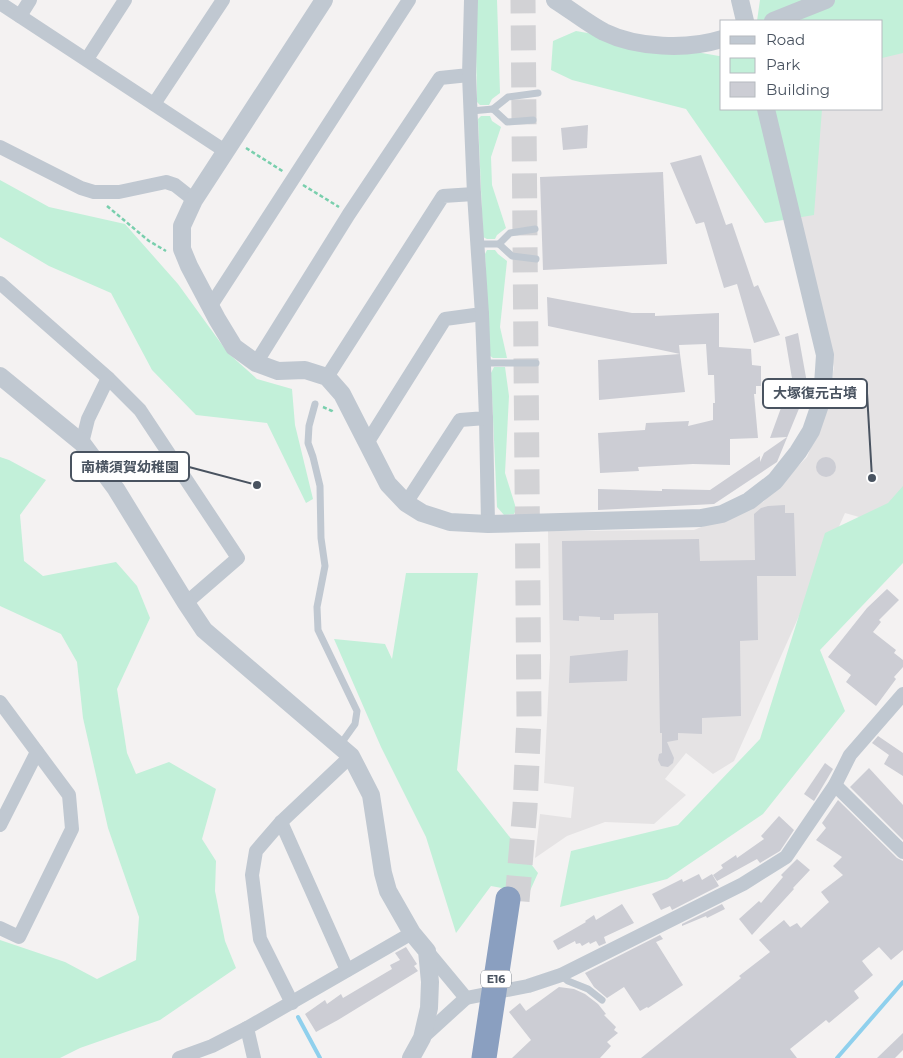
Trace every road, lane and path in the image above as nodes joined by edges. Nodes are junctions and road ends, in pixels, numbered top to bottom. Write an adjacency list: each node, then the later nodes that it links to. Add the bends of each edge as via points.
1 (30, 0): 11 (street)
2 (125, 0): 15 (street)
3 (223, 0): 18 (street)
4 (324, 0): 24 (street)
5 (409, 0): 34 (street)
6 (471, 0): 16 (street)
7 (555, 0): 14 (street, via 604,32 634,42 682,46)
8 (740, 0): 12 (street)
9 (826, 0): 13 (street)
10 (0, 3): 11 (street)
11 (20, 16): 15 (street)
12 (745, 20)
13 (776, 20)
14 (720, 40)
15 (87, 59): 18 (street)
16 (469, 74): 21 (street); 36 (street, via 440,78 349,214)
17 (538, 93): 19 (lane, via 508,97)
18 (154, 104): 24 (street)
19 (493, 109): 21 (lane); 22 (lane, via 507,122)
20 (766, 110): 47 (street, via 825,355 822,399 811,431 798,452 775,481 749,501 722,514 701,518)
21 (472, 111): 26 (street)
22 (533, 120)
23 (0, 147): 25 (street, via 82,188)
24 (225, 151): 27 (street)
25 (100, 192): 27 (street, via 119,192 166,182); 31 (path, via 104,204 149,241)
26 (474, 194): 29 (street); 40 (street, via 443,196)
27 (194, 200): 31 (street, via 182,226 182,249)
28 (535, 229): 30 (lane, via 510,232)
29 (478, 244): 30 (lane); 35 (street)
30 (499, 244): 32 (lane, via 512,256)
31 (186, 259): 34 (street)
32 (536, 259)
33 (0, 283): 41 (street)
34 (210, 307): 36 (street, via 234,347)
35 (482, 314): 37 (street); 45 (street, via 444,319)
36 (256, 363): 40 (street, via 278,371 305,370)
37 (484, 363): 38 (lane); 43 (street)
38 (536, 363)
39 (0, 376): 44 (street)
40 (327, 377): 45 (street, via 342,394)
41 (108, 378): 44 (street, via 88,419); 48 (street, via 140,410 238,558)
42 (315, 404): 51 (lane, via 308,443 320,486 321,538 326,566 317,607 318,630 357,711)
43 (486, 418): 46 (street, via 460,420); 47 (street)
44 (82, 443): 48 (street, via 116,489)
45 (367, 443): 46 (street, via 388,484)
46 (406, 503): 47 (street, via 422,513 450,522)
47 (488, 524)
48 (186, 603): 51 (street, via 204,630)
49 (903, 694): 53 (street, via 850,755)
50 (0, 702): 52 (street)
51 (345, 751): 54 (street); 58 (street, via 371,795 388,891)
52 (37, 752): 55 (street); 57 (street, via 69,796 72,829 19,937)
53 (835, 785): 56 (street); 61 (street, via 786,857 743,884)
54 (281, 822): 60 (street); 64 (street, via 256,851 252,875 260,939)
55 (0, 826)
56 (903, 852)
57 (0, 928)
58 (412, 933): 59 (street); 60 (street)
59 (427, 951): 62 (street); 66 (street, via 429,1008)
60 (347, 970): 64 (street)
61 (561, 975): 62 (street, via 528,986); 63 (lane)
62 (466, 998): 66 (street)
63 (602, 1000)
64 (292, 1003): 65 (street)
65 (247, 1028): 67 (street); 68 (street)
66 (422, 1038): 69 (street)
67 (180, 1058)
68 (254, 1058)
69 (411, 1058)
70 (484, 1058): 71 (highway, E16, via 512,900)
71 (493, 1058)

